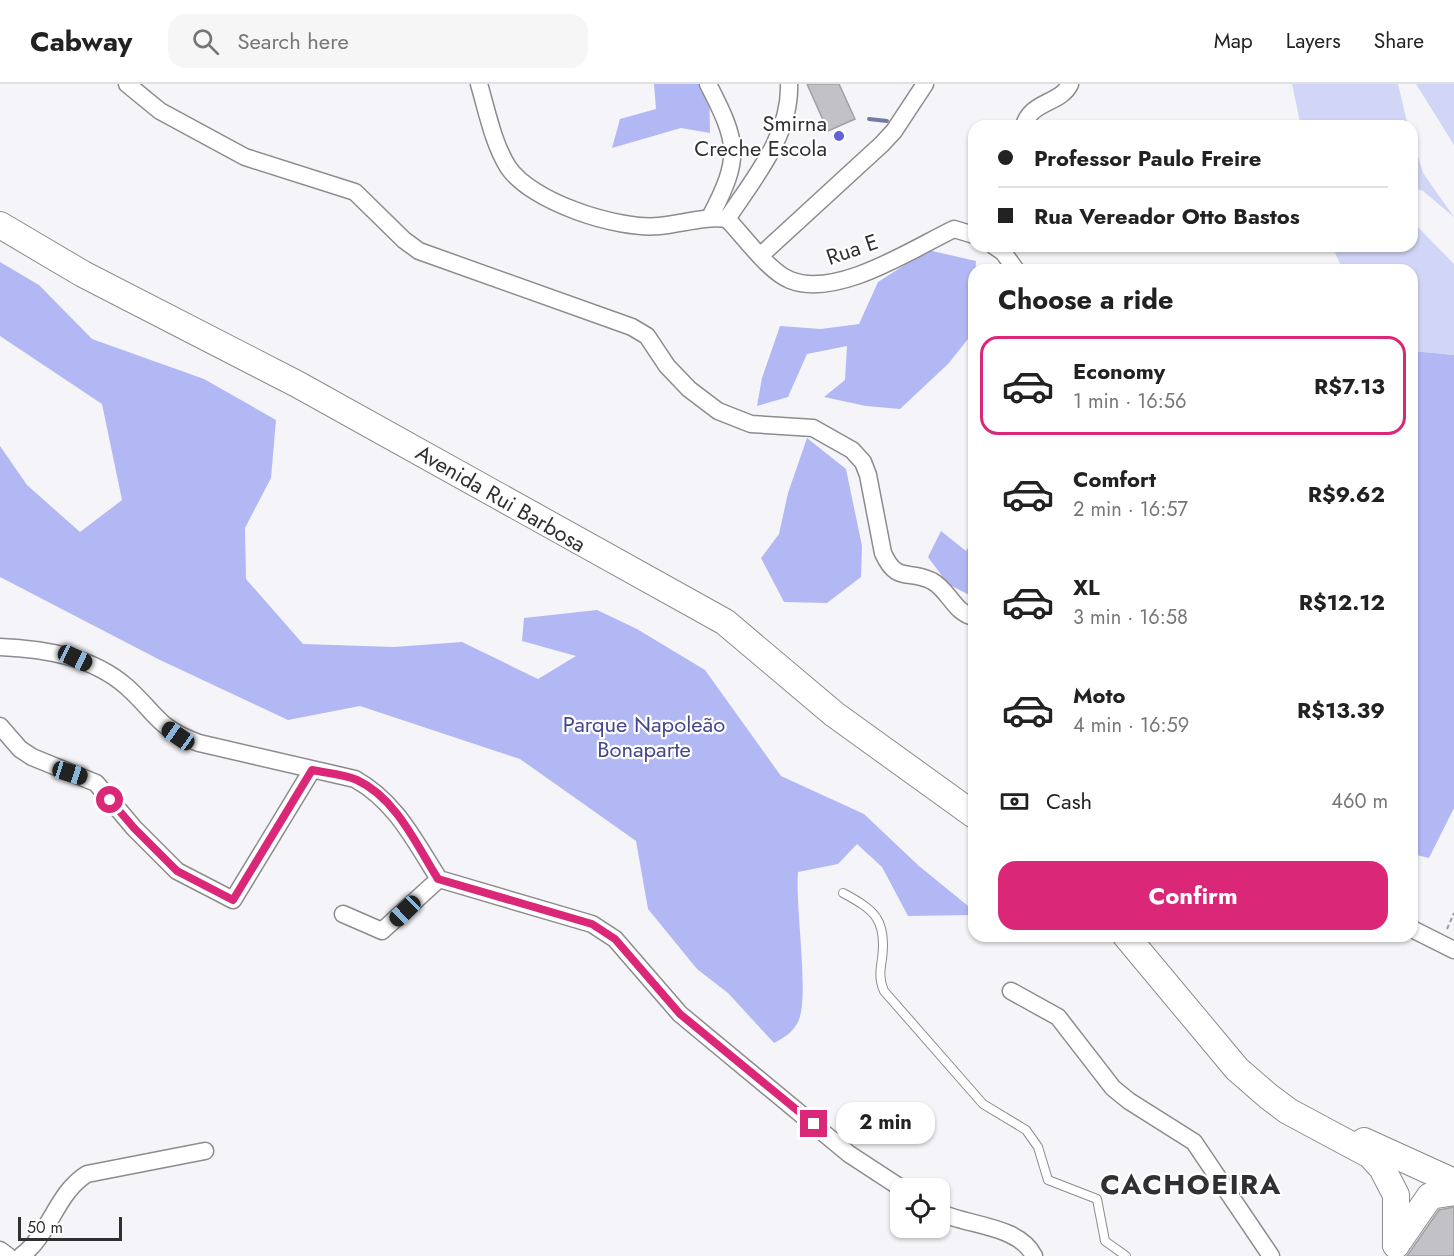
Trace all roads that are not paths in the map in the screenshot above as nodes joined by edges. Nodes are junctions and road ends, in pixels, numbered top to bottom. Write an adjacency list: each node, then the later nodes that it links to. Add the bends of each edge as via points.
1 (127, 84): 14 (street, via 160,111 246,158 354,192 419,251 632,327 647,336 689,389 718,411 751,424 813,428 852,450 868,475 888,564 904,576 932,581)
2 (479, 84): 9 (street, via 506,164 534,190 591,216 627,225 657,226)
3 (708, 84): 9 (street, via 729,126 734,148 725,188)
4 (789, 84): 10 (street, via 779,137)
5 (926, 84): 13 (street, via 882,144)
6 (1070, 84): 7 (street, via 1064,93 1031,111)
7 (1027, 120)
8 (0, 211): 18 (main road, Avenida Rui Barbosa, via 717,600)
9 (710, 217): 10 (street)
10 (727, 219): 13 (street, Rua E)
11 (0, 225): 19 (main road, Avenida Rui Barbosa, via 83,274 297,384 725,622 834,714)
12 (968, 233): 13 (street, Rua E, via 954,229 868,272 813,284 790,280)
13 (761, 255)
14 (968, 615)
15 (0, 647): 17 (street, via 38,649 75,658 111,675 178,736)
16 (0, 726): 17 (street, via 32,757 96,783 177,871 233,900)
17 (312, 770): 20 (street, via 355,778 377,791 396,811)
18 (968, 795)
19 (968, 811)
20 (438, 879): 22 (street, via 382,931); 29 (street, via 592,924 615,939 680,1014 849,1154)
21 (843, 893): 38 (lane, via 869,907 882,929 880,974 884,991 983,1104 1026,1130 1038,1147 1048,1180 1097,1199 1105,1241)
22 (343, 914)
23 (1418, 932): 26 (street)
24 (1131, 942): 34 (main road, via 1237,1069 1288,1112 1370,1155 1396,1195)
25 (1147, 942): 30 (main road, via 1246,1062 1296,1104 1378,1149)
26 (1454, 951)
27 (1011, 991): 39 (street, via 1058,1017 1113,1088 1194,1142)
28 (205, 1150): 36 (street, via 87,1174 73,1187 38,1241)
29 (890, 1181)
30 (1454, 1182)
31 (1454, 1192): 34 (main road, via 1430,1196)
32 (950, 1215): 37 (street, via 1012,1235 1030,1248)
33 (0, 1250): 35 (street)
34 (1393, 1250)
35 (8, 1256)
36 (21, 1256)
37 (1034, 1256)
38 (1126, 1256)
39 (1271, 1256)

